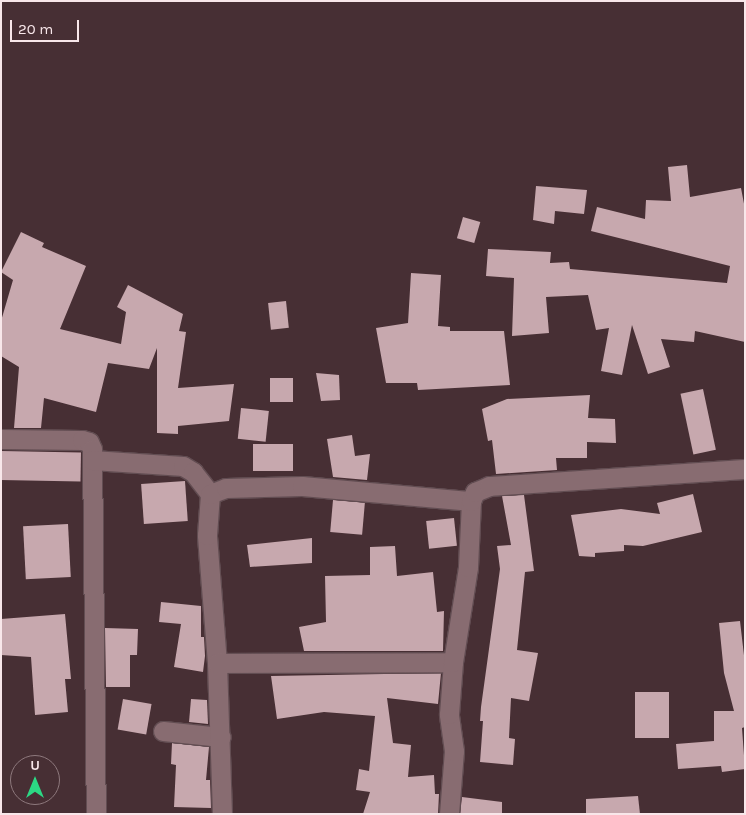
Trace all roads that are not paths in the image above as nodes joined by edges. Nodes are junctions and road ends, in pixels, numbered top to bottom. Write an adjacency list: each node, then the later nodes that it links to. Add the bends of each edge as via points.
1 (1, 439): 2 (street, via 86,440 92,449)
2 (92, 460): 4 (street, via 183,466 193,472); 10 (street)
3 (745, 469): 5 (street, via 489,486 475,492)
4 (210, 494): 5 (street, via 226,488 302,486); 7 (street, via 206,535)
5 (471, 501): 6 (street, via 468,567)
6 (453, 662): 7 (street); 12 (street, via 449,714 454,751)
7 (217, 663): 9 (street)
8 (163, 731): 9 (street)
9 (221, 737): 11 (street)
10 (96, 814)
11 (222, 814)
12 (448, 814)

